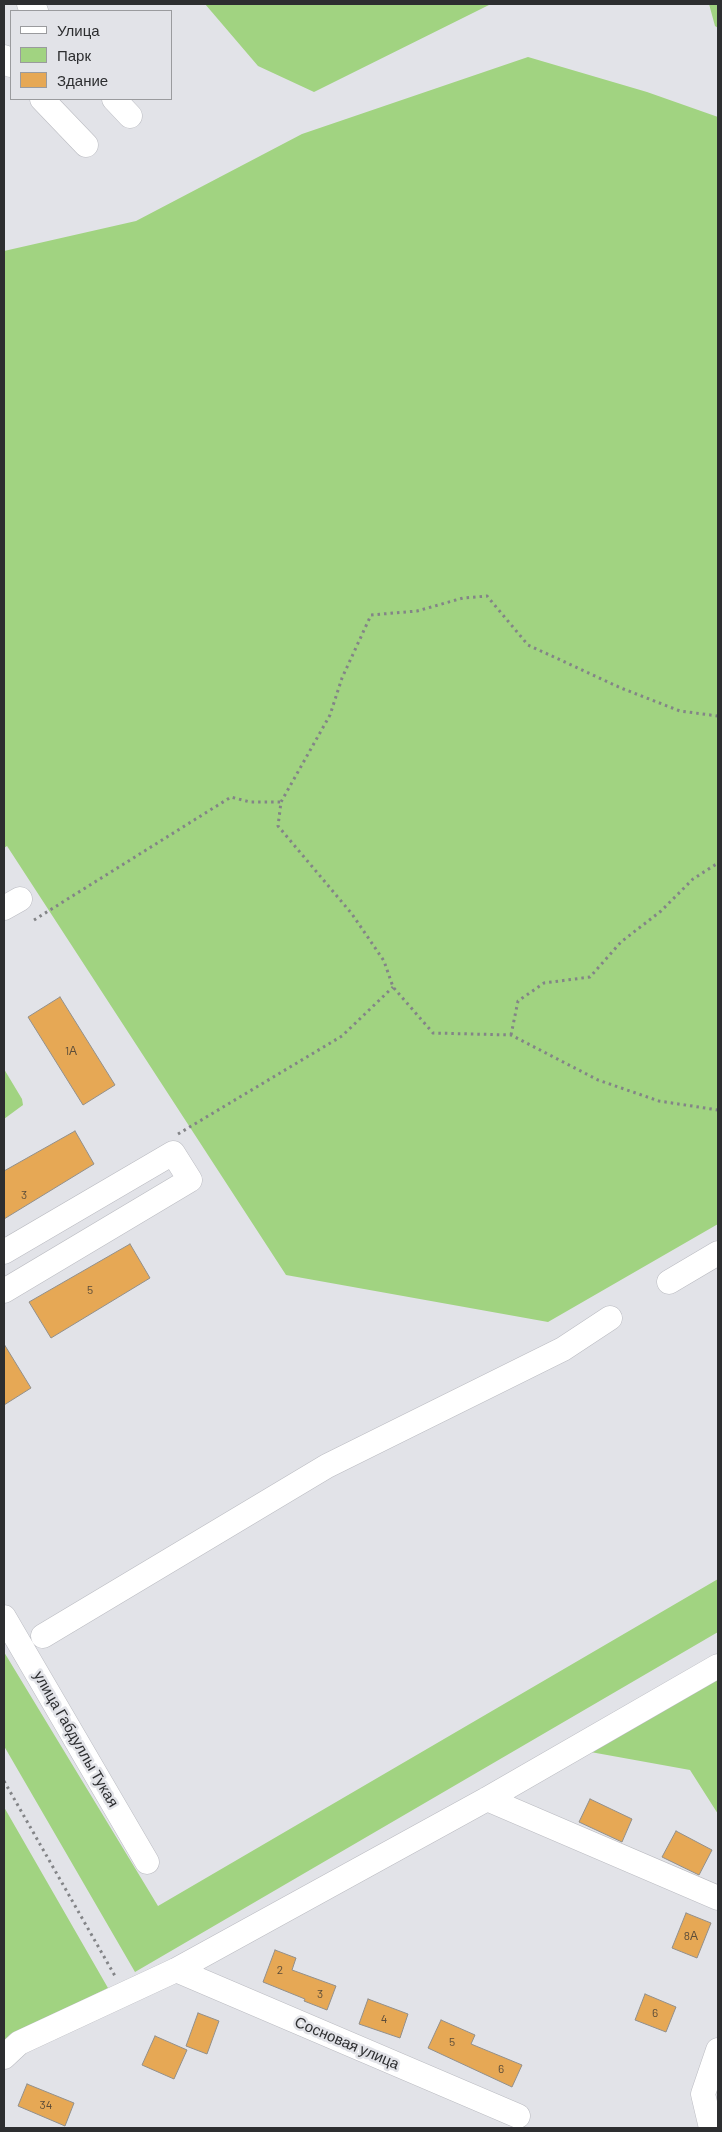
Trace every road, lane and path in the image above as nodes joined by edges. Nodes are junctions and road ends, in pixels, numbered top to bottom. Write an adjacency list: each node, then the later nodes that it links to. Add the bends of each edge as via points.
1 (43, 100): 4 (street)
2 (115, 100): 3 (street)
3 (130, 116)
4 (86, 145)
5 (718, 716): 6 (path, via 680,711 528,645 487,596 463,598 417,611 371,615 342,678 330,715)
6 (281, 802): 8 (path, via 250,802 231,797); 9 (path, via 278,826 352,914 384,961)
7 (718, 863): 10 (path, via 693,879 661,911 621,942 590,977 544,983 518,1001)
8 (34, 920)
9 (393, 987): 10 (path, via 433,1033); 12 (path, via 342,1036)
10 (511, 1035): 11 (path, via 598,1080 660,1102)
11 (718, 1110)
12 (174, 1136)
13 (4, 1252): 16 (street, via 174,1153 190,1180)
14 (718, 1254): 15 (street)
15 (669, 1282)
16 (4, 1291)
17 (610, 1318): 19 (street, via 563,1349 327,1466)
18 (4, 1617): 23 (street, улица Габдуллы Тукая)
19 (43, 1636)
20 (718, 1666): 22 (street)
21 (4, 1781): 26 (path)
22 (487, 1799): 24 (street); 25 (street)
23 (147, 1862)
24 (718, 1898)
25 (176, 1970): 26 (street); 29 (street, Сосновая улица)
26 (125, 1993): 28 (street, via 19,2043)
27 (718, 2050): 30 (street, via 703,2094)
28 (4, 2057)
29 (518, 2116)
30 (711, 2128)

